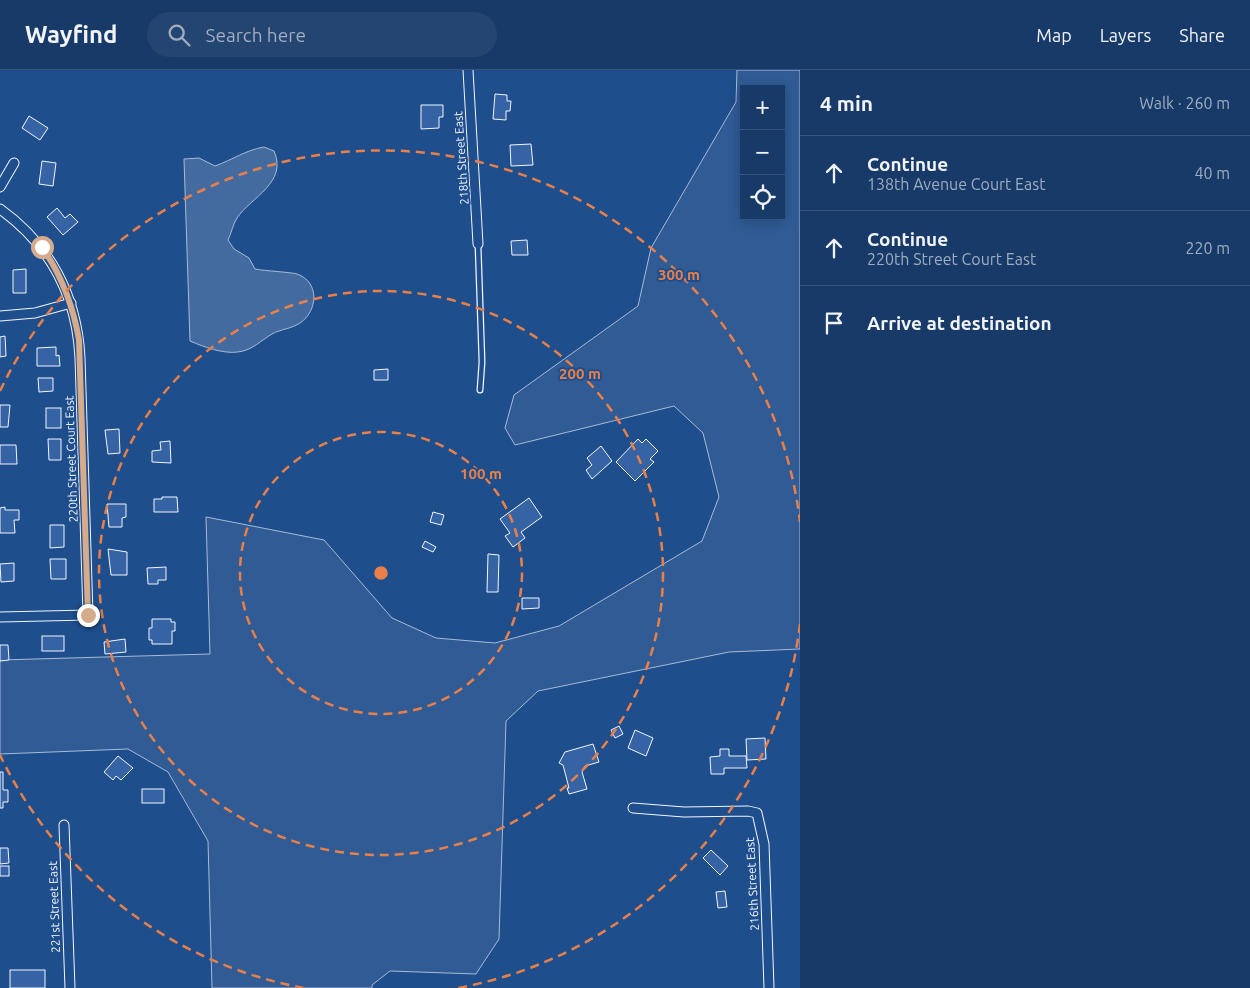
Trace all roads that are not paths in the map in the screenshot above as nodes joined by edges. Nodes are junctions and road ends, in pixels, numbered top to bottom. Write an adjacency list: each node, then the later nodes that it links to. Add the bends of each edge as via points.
1 (468, 70): 5 (street, 218th Street East)
2 (14, 163): 3 (street)
3 (0, 188)
4 (0, 209): 6 (street, 220th Street Court East, via 42,247)
5 (478, 244): 8 (lane)
6 (71, 303): 7 (street, via 35,314); 9 (street, 220th Street Court East, via 80,358 88,615)
7 (0, 316)
8 (480, 390)
9 (0, 617)
10 (633, 808): 13 (street, 216th Street East, via 757,813 764,844)
11 (64, 824): 12 (street, 221st Street East)
12 (70, 988)
13 (769, 988)

